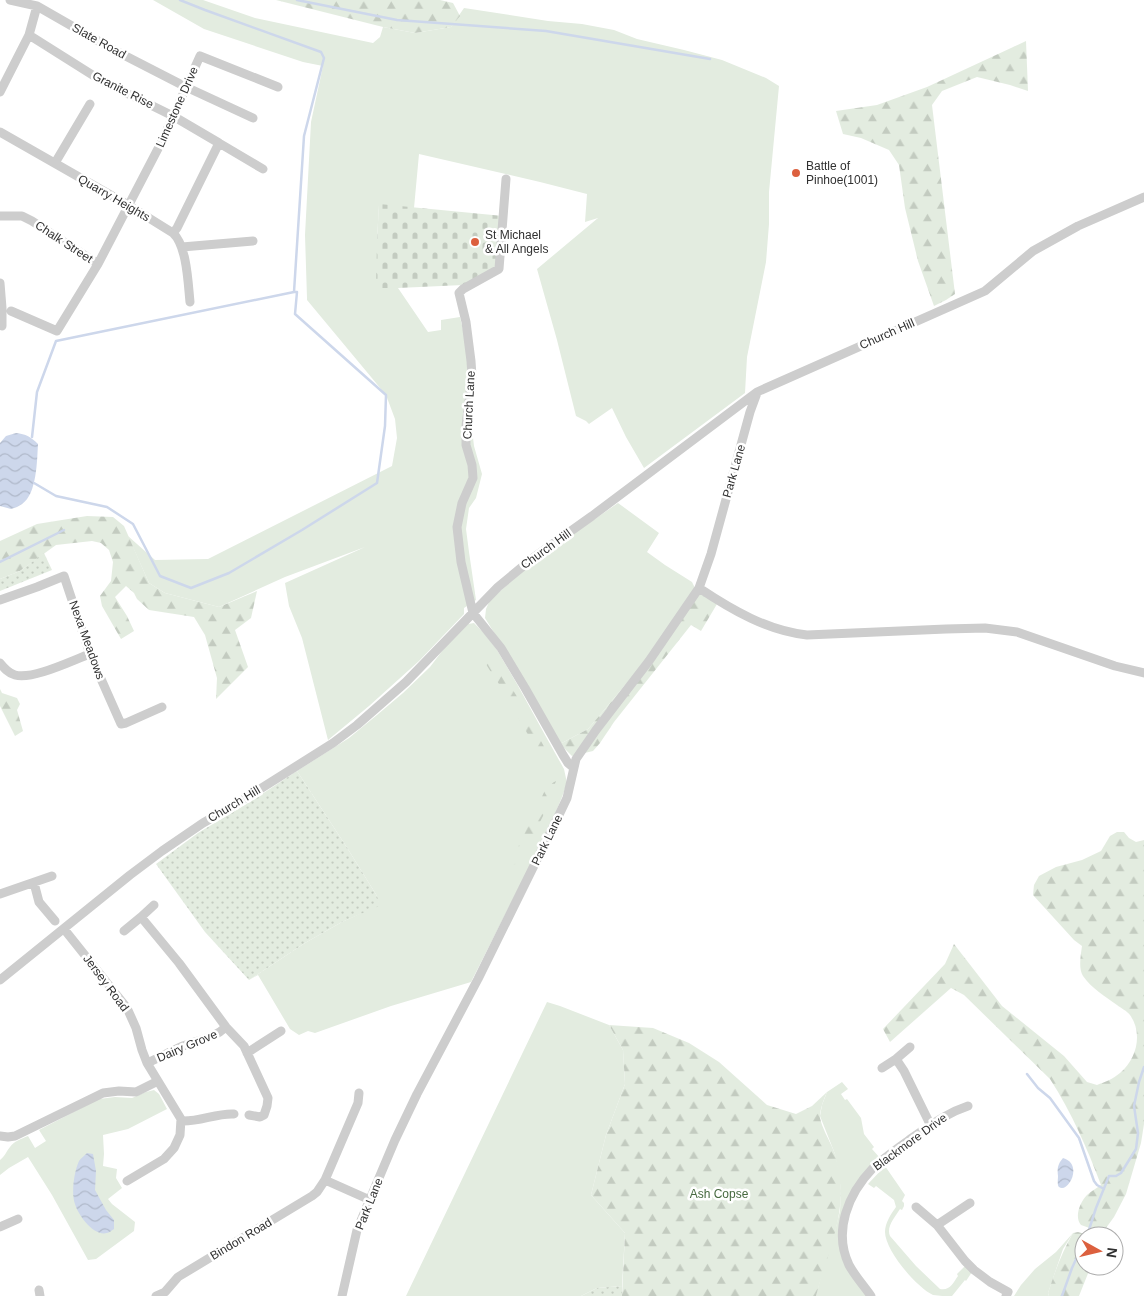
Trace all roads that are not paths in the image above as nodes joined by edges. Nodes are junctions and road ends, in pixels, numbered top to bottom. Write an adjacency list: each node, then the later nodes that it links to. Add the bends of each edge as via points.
1 (10, 0): 2 (street, Slate Road)
2 (37, 6): 3 (street); 5 (street, Slate Road)
3 (29, 35): 4 (street); 9 (street, Granite Rise, via 102,81)
4 (3, 80): 7 (street)
5 (186, 87): 6 (street, Limestone Drive, via 200,56); 9 (street, Limestone Drive); 10 (street, Slate Road)
6 (278, 87)
7 (0, 92)
8 (90, 104): 13 (street)
9 (174, 116): 12 (street, Granite Rise); 17 (street, Limestone Drive)
10 (253, 118)
11 (0, 132): 13 (street, Quarry Heights)
12 (218, 143): 14 (street); 19 (street)
13 (55, 163): 17 (street, Quarry Heights)
14 (264, 169)
15 (506, 179): 30 (street, Church Lane, via 499,269 460,293 471,361 466,445 473,478 462,503 457,527)
16 (1144, 197): 27 (street, Church Hill, via 1033,250 985,291)
17 (128, 205): 19 (street, Quarry Heights); 22 (street, Chalk Street)
18 (0, 216): 22 (street, Chalk Street, via 22,216)
19 (173, 233): 21 (street, Quarry Heights)
20 (253, 241): 21 (street)
21 (182, 247): 24 (street, Quarry Heights)
22 (98, 264): 25 (street, Chalk Street, via 58,331)
23 (0, 283): 26 (street)
24 (190, 302)
25 (11, 311)
26 (2, 326)
27 (757, 392): 28 (street, Park Lane); 30 (street, Church Hill, via 533,558)
28 (699, 588): 33 (street, via 738,612 794,634 985,628 1017,632); 35 (street, Park Lane, via 586,744)
29 (0, 600): 31 (street, Nexa Meadows, via 64,576)
30 (473, 613): 35 (street, Church Lane, via 501,648 563,755); 42 (street, Church Hill, via 406,682 357,725 162,851)
31 (90, 654): 32 (street, via 29,675 13,674); 34 (street, Nexa Meadows, via 121,724)
32 (0, 663)
33 (1144, 673)
34 (162, 707)
35 (574, 768): 62 (street, Park Lane, via 567,798 417,1094)
36 (52, 876): 37 (street)
37 (34, 883): 38 (street); 41 (street, via 39,902)
38 (0, 894)
39 (154, 905): 40 (street)
40 (141, 916): 43 (street); 45 (street, Dairy Grove)
41 (55, 921)
42 (64, 929): 44 (street, Church Hill); 50 (street, Jersey Road, via 127,1008)
43 (124, 931)
44 (0, 980)
45 (226, 1027): 48 (street, Dairy Grove); 50 (street, Dairy Grove, via 210,1038 183,1046)
46 (280, 1031): 48 (street)
47 (910, 1047): 49 (street)
48 (247, 1053): 56 (street, Dairy Grove, via 268,1098 264,1115)
49 (896, 1059): 51 (street); 58 (street)
50 (147, 1063): 52 (street, Jersey Road)
51 (882, 1068)
52 (158, 1081): 57 (street, Jersey Road); 59 (street, via 136,1092 103,1093 15,1136)
53 (359, 1093): 60 (street, Bindon Road, via 358,1104)
54 (968, 1106): 58 (street, Blackmore Drive)
55 (234, 1114): 57 (street)
56 (249, 1115)
57 (182, 1121): 61 (street, via 174,1148 164,1159)
58 (930, 1124): 71 (street, Blackmore Drive, via 875,1167 860,1185 847,1210 842,1234 845,1256)
59 (0, 1136)
60 (325, 1180): 62 (street); 69 (street, Bindon Road, via 312,1196 178,1277 165,1292)
61 (127, 1181)
62 (370, 1200): 70 (street, Park Lane, via 355,1237)
63 (970, 1203): 66 (street)
64 (916, 1207): 66 (street)
65 (18, 1219): 67 (street)
66 (937, 1225): 68 (street, via 974,1270)
67 (0, 1226)
68 (1007, 1294)
69 (156, 1296)
70 (342, 1296)
71 (872, 1296)

